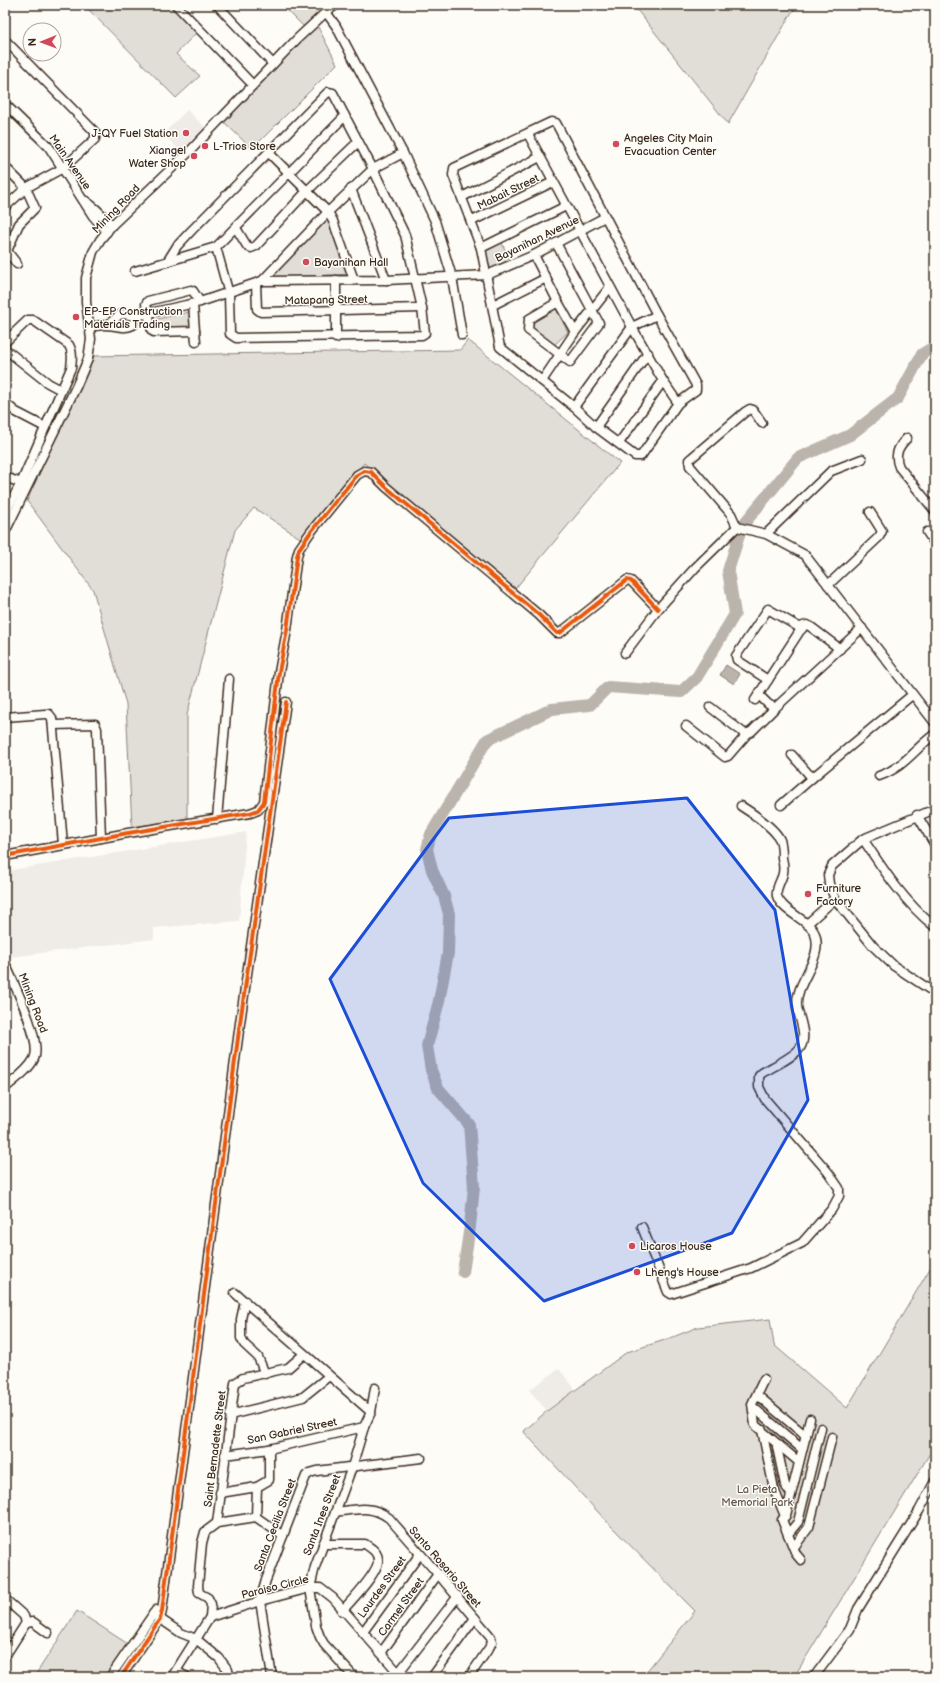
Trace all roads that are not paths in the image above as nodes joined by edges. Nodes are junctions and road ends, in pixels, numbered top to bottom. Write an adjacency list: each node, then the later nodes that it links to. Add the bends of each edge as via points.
1 (176, 5): 7 (street)
2 (217, 5): 6 (street)
3 (336, 5): 4 (street, Mining Road)
4 (326, 12): 6 (street, Mining Road); 13 (street, via 336,26)
5 (5, 40): 16 (street, via 95,132 95,139)
6 (273, 64): 7 (street, Mining Road)
7 (253, 85): 29 (street, Mining Road, via 191,150)
8 (5, 104): 16 (street, Main Avenue, via 49,147)
9 (345, 116): 11 (street); 12 (street, via 333,93 328,92); 18 (street)
10 (528, 134): 14 (street); 23 (street, via 454,168 453,175); 27 (street, via 551,122 556,123)
11 (358, 142): 17 (street); 22 (street)
12 (269, 153): 18 (street); 37 (street, via 191,231)
13 (403, 153): 17 (street); 41 (street, via 435,221)
14 (540, 157): 19 (street); 23 (street)
15 (5, 167): 20 (street)
16 (63, 168): 20 (street); 29 (street, Main Avenue, via 84,200 96,208)
17 (373, 169): 21 (street); 43 (street, via 404,236)
18 (288, 172): 22 (street); 30 (street)
19 (553, 182): 24 (street); 28 (street, Mabait Street)
20 (26, 188): 25 (street); 35 (street, via 35,208 19,224)
21 (351, 190): 26 (street); 46 (street)
22 (307, 191): 26 (street); 30 (street, via 256,246 247,246)
23 (462, 198): 28 (street)
24 (566, 206): 31 (street); 34 (street)
25 (5, 207)
26 (328, 212): 45 (street); 47 (street)
27 (605, 217): 31 (street, Bayanihan Avenue); 57 (street)
28 (472, 222): 34 (street)
29 (109, 228): 60 (street, Mining Road, via 93,252 86,278)
30 (236, 228): 33 (street)
31 (579, 230): 32 (street, Bayanihan Avenue); 48 (street)
32 (556, 243): 36 (street, Bayanihan Avenue); 55 (street)
33 (216, 247): 37 (street); 49 (street)
34 (481, 248): 40 (street)
35 (6, 250): 38 (street)
36 (534, 255): 40 (street, Bayanihan Avenue); 42 (street)
37 (167, 262): 39 (street)
38 (17, 264)
39 (135, 271)
40 (487, 275): 41 (street, Bayanihan Avenue); 52 (street)
41 (452, 277): 43 (street, Bayanihan Avenue); 64 (street)
42 (546, 278): 50 (street); 52 (street)
43 (416, 279): 46 (street, Bayanihan Avenue); 53 (street)
44 (336, 280): 45 (street, Bayanihan Avenue); 47 (street, Bayanihan Avenue); 54 (street)
45 (354, 280): 46 (street, Bayanihan Avenue)
46 (386, 280)
47 (259, 283): 49 (street); 54 (street, Matapang Street, via 259,311)
48 (610, 287): 55 (street); 61 (street)
49 (229, 294): 51 (street); 65 (street, via 232,337)
50 (558, 302): 63 (street); 70 (street, via 529,319 527,324 528,330)
51 (196, 303): 56 (street); 56 (street, via 194,291 191,290 148,301); 62 (street)
52 (493, 305): 71 (street, via 500,346)
53 (422, 308): 54 (street, Matapang Street); 65 (street, via 425,333 422,336)
54 (336, 311): 65 (street)
55 (592, 311): 63 (street); 70 (street, via 599,321 598,325 571,362)
56 (148, 314): 58 (street); 62 (street, via 153,332)
57 (657, 315): 61 (street); 75 (street, via 696,385 696,390)
58 (136, 316): 59 (street, via 119,315); 59 (street, via 133,325 128,327)
59 (108, 324): 60 (street)
60 (90, 327): 89 (street, Mining Road, via 90,350 84,369)
61 (632, 327): 69 (street); 76 (street)
62 (195, 331): 67 (street)
63 (575, 332): 70 (street)
64 (462, 334)
65 (336, 338)
66 (5, 342): 73 (street, via 30,319 68,345 71,349 71,368)
67 (196, 342)
68 (5, 349): 73 (street, via 48,383)
69 (648, 353): 72 (street); 79 (street)
70 (559, 356): 71 (street)
71 (542, 381): 76 (street)
72 (663, 381): 75 (street); 81 (street)
73 (61, 390): 78 (street)
74 (5, 403): 78 (street, via 16,412)
75 (678, 403): 81 (street, via 641,456 635,456)
76 (574, 407): 79 (street)
77 (762, 423): 88 (street, via 753,410 745,412 689,460 690,466)
78 (45, 427): 84 (street)
79 (596, 427): 81 (street)
80 (907, 438): 85 (street, via 898,450 896,461)
81 (619, 443)
82 (862, 459): 91 (street, via 831,472)
83 (5, 477): 84 (street)
84 (21, 483): 87 (street)
85 (935, 511)
86 (870, 512): 93 (street, via 882,531)
87 (5, 513)
88 (741, 529): 91 (street); 94 (street, via 706,557)
89 (5, 532)
90 (927, 532): 92 (street)
91 (766, 534): 93 (street, via 805,555)
92 (935, 544)
93 (828, 585): 95 (street)
94 (658, 608): 98 (street); 117 (street, via 627,580 557,633 539,615 386,488 371,472 364,471 310,532 299,549 279,672 264,802)
95 (862, 628): 97 (street); 101 (street)
96 (802, 629): 97 (street, via 807,625); 100 (street); 100 (street, via 768,609 736,656 737,660)
97 (840, 649): 104 (street)
98 (626, 653)
99 (229, 679): 120 (street)
100 (768, 680): 104 (street, via 757,697)
101 (912, 695): 106 (street); 113 (street)
102 (286, 702): 118 (street)
103 (710, 707): 109 (street, via 742,733)
104 (775, 708): 109 (street)
105 (5, 717): 107 (street, via 49,714)
106 (935, 722)
107 (53, 725): 121 (street, via 95,724); 123 (street)
108 (686, 726): 109 (street, via 725,757)
109 (748, 733)
110 (935, 734): 112 (street, via 922,743 907,760 892,771)
111 (792, 755): 113 (street)
112 (879, 776)
113 (812, 778): 114 (street)
114 (781, 805)
115 (741, 806): 127 (street, via 775,832 780,840 783,872 777,890 778,896 794,916)
116 (935, 809): 119 (street)
117 (258, 810): 118 (street); 120 (street, via 250,814)
118 (269, 814): 179 (street, via 163,1601)
119 (917, 816): 122 (street); 124 (street)
120 (217, 819): 121 (street)
121 (101, 838): 123 (street)
122 (863, 839): 126 (street, via 832,866 828,875 829,884); 128 (street, via 891,881 911,905)
123 (63, 844): 125 (street)
124 (935, 845)
125 (5, 856)
126 (836, 899): 127 (street); 130 (street, via 873,946 894,966)
127 (807, 924): 132 (street, via 815,936 816,944 815,953 798,995 802,1044 796,1052 762,1073 758,1081 765,1099 828,1172 839,1188 840,1196 802,1243 750,1268 671,1294)
128 (935, 927)
129 (5, 963): 131 (street, Mining Road, via 33,1032 36,1053 31,1064)
130 (935, 993)
131 (5, 1088)
132 (642, 1227)
133 (236, 1293): 134 (street)
134 (245, 1301): 135 (street); 136 (street, via 240,1338 258,1357)
135 (304, 1354): 136 (street, Saint Bernadette Street, via 288,1368); 137 (street)
136 (265, 1374): 143 (street, Saint Bernadette Street, via 236,1381)
137 (329, 1376): 142 (street); 143 (street, via 304,1397)
138 (764, 1379): 140 (street)
139 (375, 1388): 142 (street, Santa Ines Street)
140 (757, 1395): 141 (street); 148 (street)
141 (753, 1407): 147 (street, via 755,1425); 152 (street)
142 (371, 1412): 145 (street, Santa Ines Street)
143 (230, 1415): 153 (street, Saint Bernadette Street)
144 (810, 1419): 148 (street)
145 (364, 1427): 151 (street, San Gabriel Street); 157 (street, Santa Ines Street)
146 (821, 1428): 167 (street, via 798,1522)
147 (762, 1430): 150 (street); 164 (street, via 774,1489)
148 (806, 1436): 152 (street)
149 (832, 1437): 170 (street, via 809,1527)
150 (778, 1444): 154 (street); 162 (street, via 785,1485)
151 (269, 1449): 153 (street, San Gabriel Street); 160 (street, via 269,1480)
152 (802, 1449): 156 (street)
153 (225, 1455): 161 (street, Saint Bernadette Street)
154 (791, 1455): 156 (street); 158 (street)
155 (421, 1458): 157 (street)
156 (799, 1462): 158 (street)
157 (352, 1467): 163 (street, Santa Ines Street); 168 (street, Santa Cecilia Street, via 307,1474)
158 (796, 1474): 162 (street)
159 (935, 1481): 198 (street, via 858,1609 850,1629)
160 (257, 1487): 161 (street); 165 (street)
161 (220, 1493): 166 (street, Saint Bernadette Street)
162 (791, 1494): 164 (street)
163 (334, 1512): 169 (street, Santa Ines Street); 171 (street, Santo Rosario Street, via 364,1509 380,1511)
164 (785, 1516): 167 (street, via 782,1520)
165 (256, 1517): 166 (street); 168 (street)
166 (217, 1523): 180 (street, via 205,1532 203,1537 198,1582 199,1593 208,1598 211,1604)
167 (788, 1534): 170 (street)
168 (283, 1536): 177 (street, Santa Cecilia Street)
169 (323, 1544): 174 (street, Santa Ines Street); 178 (street, via 365,1544 376,1553 378,1559 374,1571)
170 (794, 1547): 172 (street)
171 (420, 1554): 173 (street, Santo Rosario Street); 183 (street, Lourdes Street)
172 (801, 1560)
173 (438, 1574): 175 (street, Santo Rosario Street); 186 (street, Carmel Street)
174 (310, 1588): 177 (street, Paraiso Circle); 178 (street, Paraiso Circle, via 320,1588 333,1598); 195 (street, Santa Ines Street, via 320,1637)
175 (458, 1596): 181 (street, Santo Rosario Street); 191 (street)
176 (5, 1599): 182 (street, via 24,1616)
177 (260, 1601): 180 (street, Paraiso Circle); 194 (street, Santa Cecilia Street)
178 (342, 1611): 183 (street, Paraiso Circle)
179 (156, 1617): 185 (street); 188 (street); 190 (street)
180 (210, 1617): 185 (street)
181 (475, 1618): 196 (street); 197 (street, Santo Rosario Street, via 491,1636 492,1642)
182 (26, 1623): 184 (street, via 33,1622); 187 (street)
183 (362, 1632): 186 (street, Paraiso Circle)
184 (48, 1633)
185 (196, 1639): 189 (street); 193 (street, via 224,1663)
186 (381, 1653): 191 (street, Paraiso Circle)
187 (5, 1656)
188 (112, 1674): 190 (street)
189 (174, 1674): 192 (street)
190 (121, 1676)
191 (399, 1676)
192 (187, 1677)
193 (229, 1677)
194 (272, 1677)
195 (354, 1677)
196 (432, 1677)
197 (468, 1677)
198 (814, 1677)

